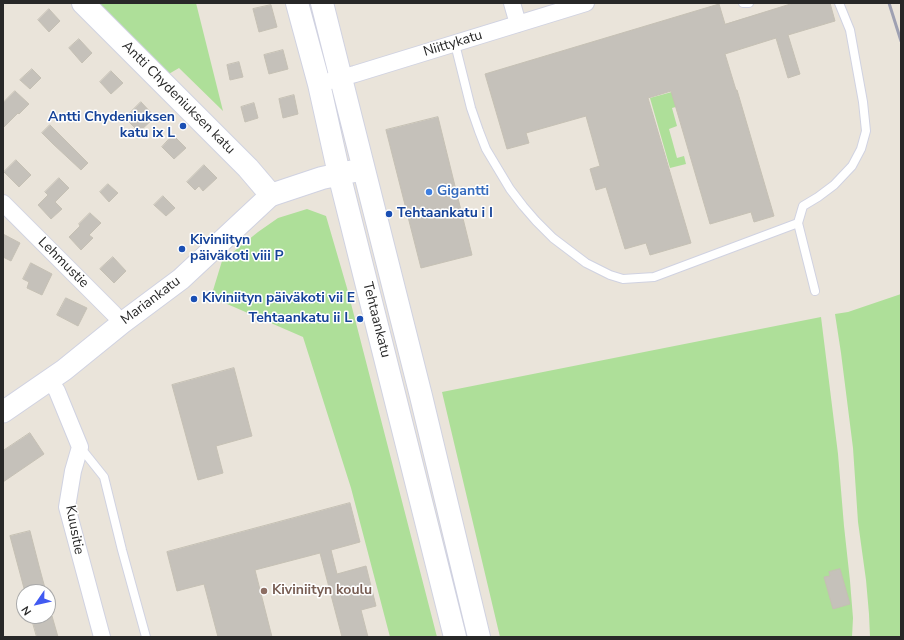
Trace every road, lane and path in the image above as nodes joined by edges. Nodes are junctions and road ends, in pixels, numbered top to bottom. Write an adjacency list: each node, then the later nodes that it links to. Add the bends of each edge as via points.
1 (83, 3): 15 (main road, Antti Chydeniuksen katu, via 248,168)
2 (297, 3): 12 (main road, Tehtaankatu)
3 (322, 3): 11 (main road, Tehtaankatu)
4 (512, 3): 9 (street)
5 (586, 3): 9 (street, Niittykatu)
6 (743, 3): 7 (lane)
7 (749, 3)
8 (839, 3): 17 (lane, via 850,30 866,131 861,149 852,166 834,185 803,206)
9 (518, 24): 10 (street, Niittykatu)
10 (455, 44): 11 (street, Niittykatu); 17 (lane, via 479,131 502,176 536,221 586,264 623,279 654,277)
11 (341, 78): 12 (street, Niittykatu); 13 (main road, Tehtaankatu)
12 (319, 84): 14 (main road, Tehtaankatu)
13 (363, 168): 14 (main road, Mariankatu); 26 (main road, Tehtaankatu)
14 (339, 174): 15 (main road, Mariankatu); 25 (main road, Tehtaankatu)
15 (271, 195): 19 (street, Mariankatu, via 181,279)
16 (3, 203): 19 (street, Lehmustie)
17 (798, 224): 18 (lane)
18 (816, 291)
19 (122, 323): 20 (street, Mariankatu)
20 (50, 380): 21 (street, Mariankatu); 22 (street)
21 (3, 412)
22 (80, 448): 23 (street, Kuusitie, via 72,471 67,507); 24 (lane, via 104,477)
23 (102, 637)
24 (146, 637)
25 (455, 637)
26 (480, 637)

